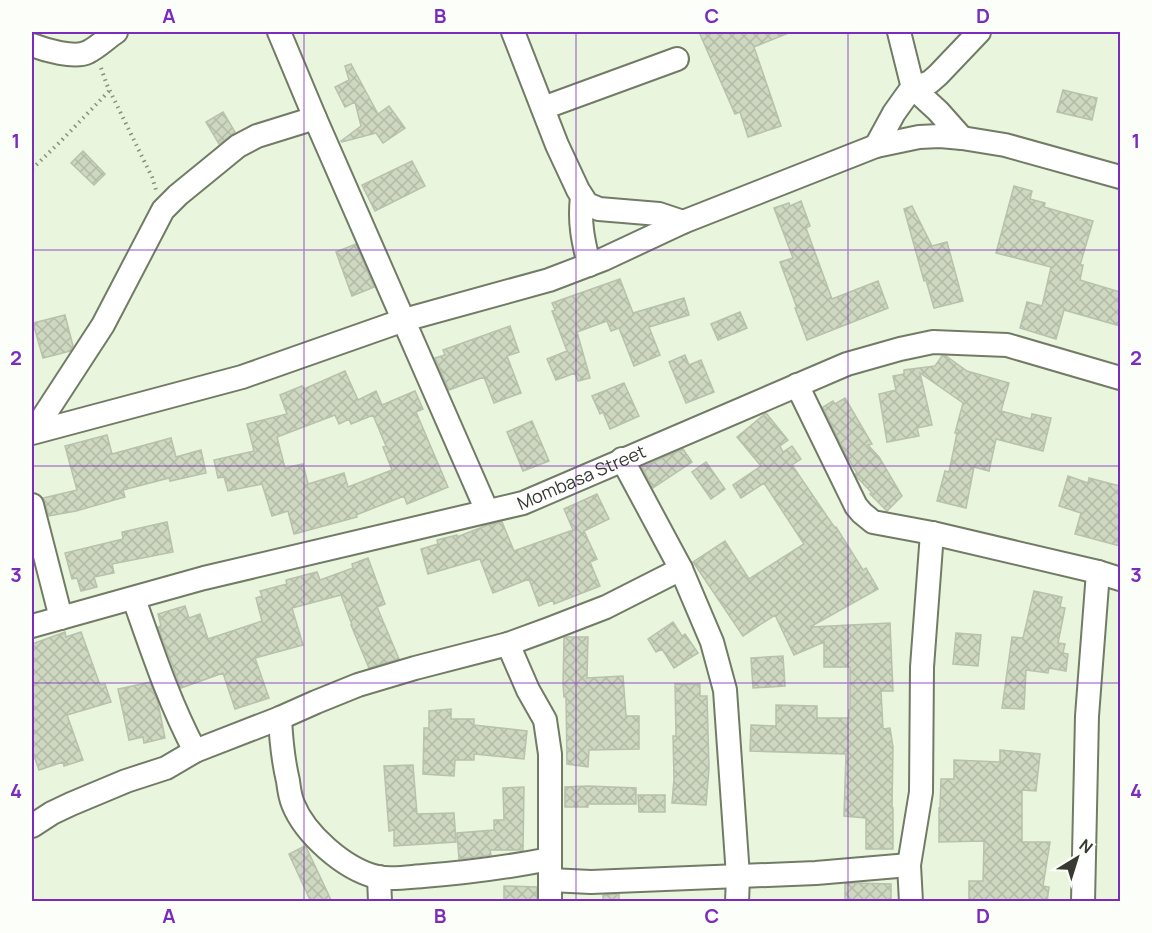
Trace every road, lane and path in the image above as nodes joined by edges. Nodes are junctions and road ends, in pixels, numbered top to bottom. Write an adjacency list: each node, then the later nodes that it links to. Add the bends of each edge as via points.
1 (116, 32): 7 (street)
2 (279, 32): 12 (street)
3 (513, 32): 11 (street)
4 (899, 32): 9 (street)
5 (979, 32): 9 (street, via 938,75)
6 (32, 45): 7 (street, via 80,54)
7 (95, 48): 10 (path)
8 (677, 59): 11 (street)
9 (913, 88): 13 (street); 14 (street)
10 (110, 90): 15 (path); 18 (path)
11 (543, 108): 17 (street)
12 (315, 118): 18 (street, via 238,146); 21 (street)
13 (962, 138): 14 (street, via 940,135); 16 (street, via 1005,145)
14 (876, 146): 19 (street)
15 (32, 169)
16 (1120, 177)
17 (582, 197): 19 (street, via 599,209 659,214); 20 (street, via 581,231)
18 (163, 210): 24 (street, via 103,325)
19 (683, 222): 20 (street)
20 (589, 265): 21 (street)
21 (404, 320): 24 (street, via 242,378); 27 (street)
22 (1120, 378): 23 (street, Mombasa Street, via 1007,345 933,342 847,364)
23 (797, 385): 25 (street, Mombasa Street); 28 (street, via 862,513 873,522)
24 (33, 432)
25 (622, 459): 27 (street, Mombasa Street, via 523,503); 29 (street)
26 (32, 505): 33 (street)
27 (487, 511): 32 (street, Mombasa Street, via 204,578)
28 (932, 533): 30 (street); 39 (street, via 922,667 921,792)
29 (681, 569): 35 (street, via 606,608); 40 (street, via 711,642 725,690)
30 (1098, 572): 31 (street); 46 (street, via 1087,716)
31 (1120, 579)
32 (134, 599): 33 (street, Mombasa Street); 37 (street, via 171,701)
33 (61, 618): 34 (street, Mombasa Street)
34 (32, 626)
35 (508, 644): 36 (street, via 358,685); 42 (street, via 545,720 550,754)
36 (279, 718): 37 (street); 41 (street, via 283,760 300,820 330,852 363,873)
37 (195, 750): 38 (street, via 166,768 71,804)
38 (32, 826)
39 (909, 866): 40 (street); 45 (street)
40 (738, 876): 42 (street); 44 (street)
41 (379, 878): 42 (street, via 478,871); 43 (street)
42 (550, 880)
43 (380, 902)
44 (737, 902)
45 (911, 902)
46 (1083, 902)

